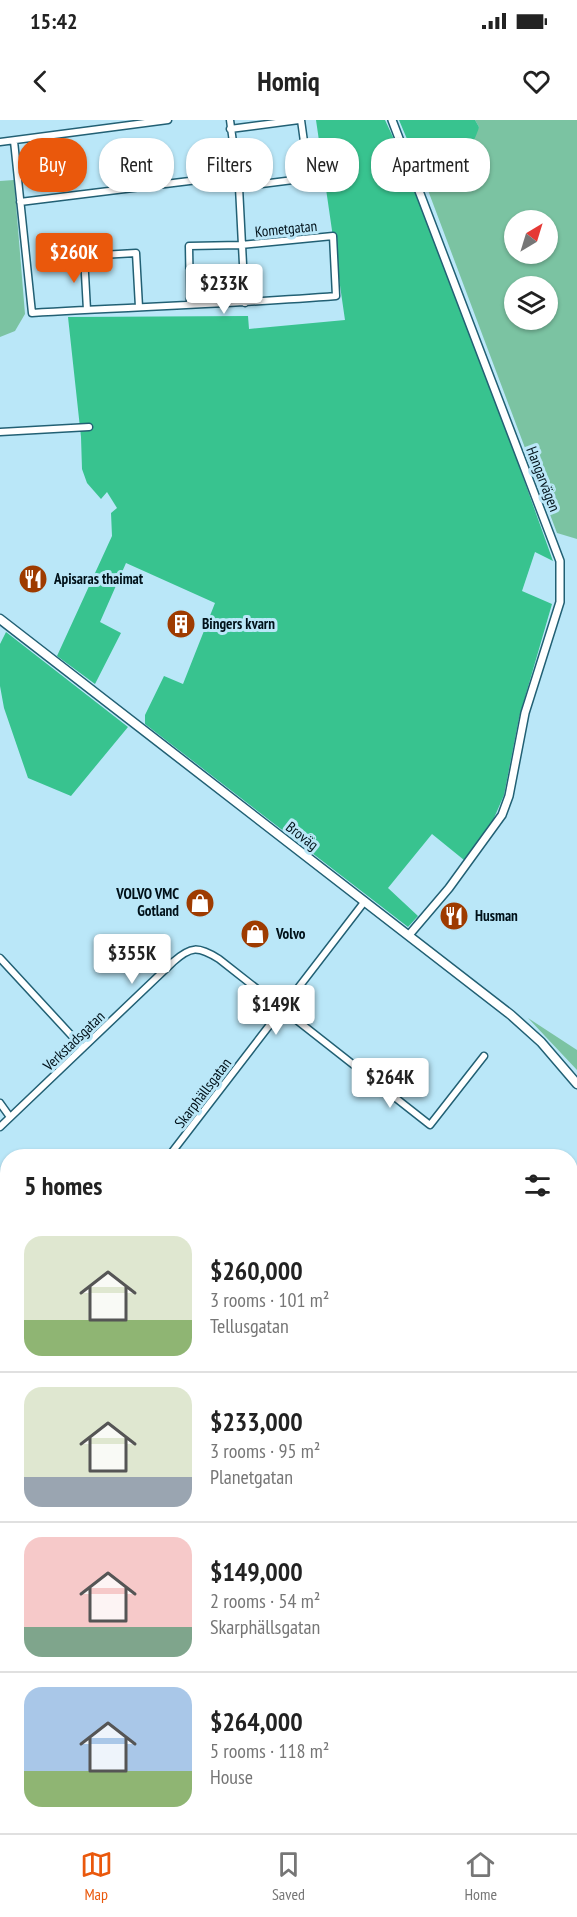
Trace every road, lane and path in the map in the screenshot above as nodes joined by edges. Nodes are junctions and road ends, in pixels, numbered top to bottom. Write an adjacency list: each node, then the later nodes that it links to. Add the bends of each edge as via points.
1 (168, 120): 7 (street)
2 (230, 120): 5 (street)
3 (300, 120): 5 (street); 10 (street, via 309,178)
4 (392, 120): 22 (street, Hangarvägen, via 560,561 560,602 525,713 502,815)
5 (230, 129): 6 (street)
6 (232, 138)
7 (14, 141): 8 (street); 12 (street)
8 (0, 142)
9 (186, 181): 12 (street)
10 (273, 183)
11 (239, 192): 13 (street)
12 (20, 202): 17 (street, via 32,313)
13 (241, 245): 14 (street); 14 (street, Kometgatan, via 333,236 336,296); 15 (street, Kometgatan, via 189,246)
14 (245, 303): 15 (street)
15 (190, 304): 16 (street)
16 (139, 307): 17 (street); 17 (street, via 136,253 84,256)
17 (87, 310)
18 (89, 427): 19 (street)
19 (0, 432)
20 (0, 620): 21 (main road, Broväg)
21 (365, 901): 22 (main road, Broväg); 24 (street, Skarphällsgatan)
22 (410, 935): 27 (main road, Broväg, via 525,1027)
23 (0, 958): 25 (street)
24 (282, 1008): 25 (street, Verkstadsgatan, via 219,959 206,951 188,950); 26 (street, via 430,1125); 31 (street, Skarphällsgatan)
25 (83, 1048): 29 (street, Verkstadsgatan)
26 (484, 1056)
27 (577, 1084)
28 (0, 1103): 29 (street)
29 (10, 1117): 30 (street, Verkstadsgatan)
30 (0, 1127)
31 (174, 1149)

